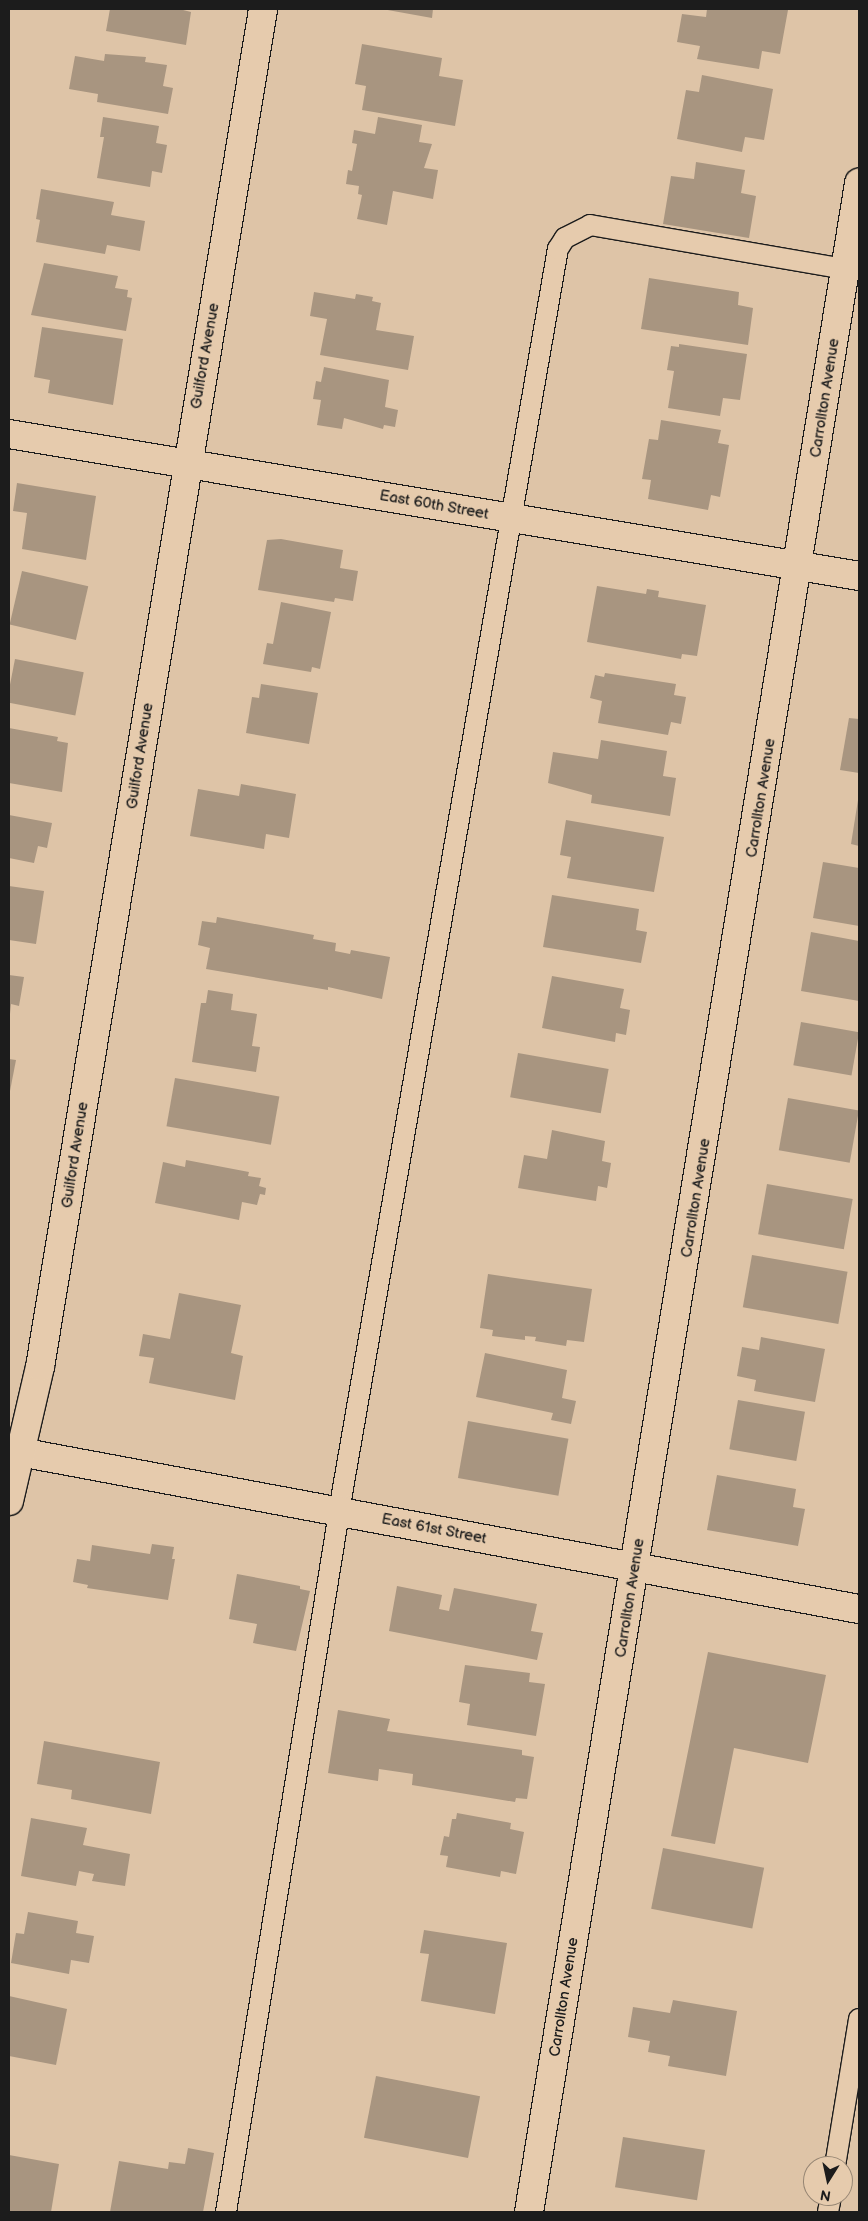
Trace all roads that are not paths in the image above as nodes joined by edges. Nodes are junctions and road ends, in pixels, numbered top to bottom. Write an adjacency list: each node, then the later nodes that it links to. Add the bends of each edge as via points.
1 (263, 9): 5 (street, Guilford Avenue)
2 (859, 183): 3 (street, Carrollton Avenue)
3 (846, 269): 6 (lane, via 590,225 565,238 551,274); 7 (street, Carrollton Avenue)
4 (9, 434): 5 (street, East 60th Street)
5 (187, 464): 6 (street, East 60th Street); 9 (street, Guilford Avenue, via 40,1367)
6 (510, 518): 7 (street, East 60th Street); 11 (lane)
7 (798, 567): 8 (street, East 60th Street); 12 (street, Carrollton Avenue)
8 (859, 576)
9 (14, 1451): 10 (street, Guilford Avenue); 11 (street, East 61st Street)
10 (9, 1501)
11 (339, 1511): 12 (street, East 61st Street); 16 (lane)
12 (636, 1566): 13 (street, East 61st Street); 17 (street, Carrollton Avenue)
13 (859, 1609)
14 (859, 2018): 15 (lane)
15 (838, 2156)
16 (226, 2212)
17 (529, 2212)

